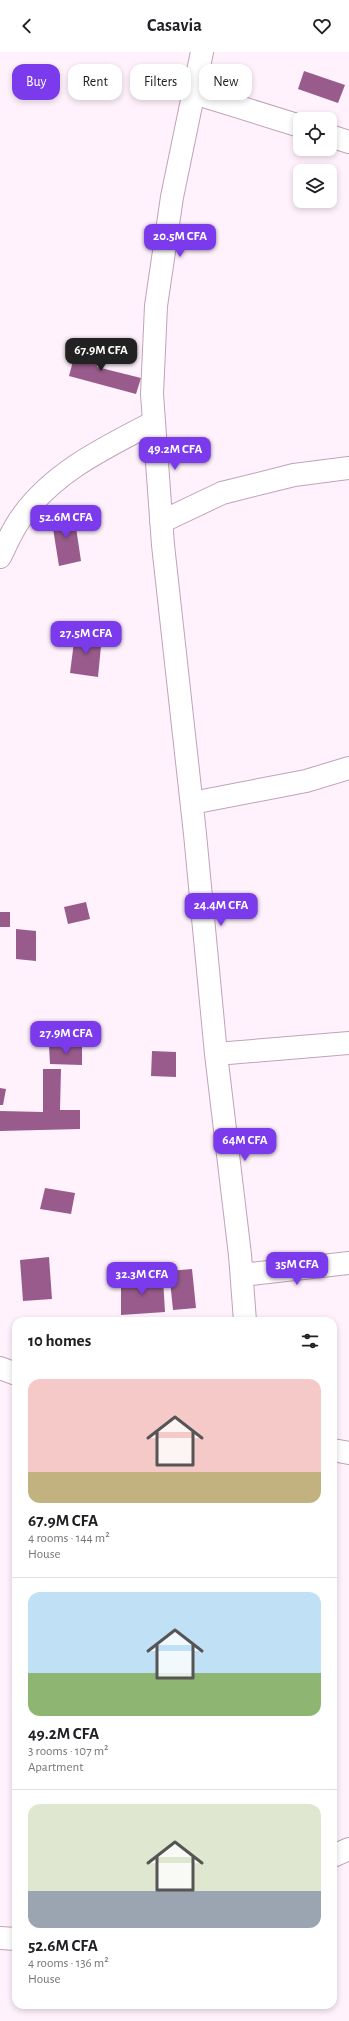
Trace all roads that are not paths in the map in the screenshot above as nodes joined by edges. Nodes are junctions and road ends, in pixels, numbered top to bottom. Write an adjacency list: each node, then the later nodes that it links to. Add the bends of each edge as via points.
1 (202, 52): 2 (street)
2 (194, 93): 3 (street); 6 (street, via 172,197 156,306 152,394)
3 (293, 124)
4 (337, 138): 5 (street)
5 (349, 142)
6 (154, 422): 8 (street); 9 (street, via 83,460 44,490 23,514)
7 (349, 468): 8 (street, via 294,475 222,493)
8 (161, 522): 11 (street)
9 (0, 558)
10 (349, 768): 11 (street, via 306,781)
11 (192, 803): 13 (street)
12 (349, 1043): 13 (street)
13 (216, 1054): 15 (street)
14 (349, 1263): 15 (street)
15 (242, 1274): 16 (street)
16 (245, 1317)
17 (0, 1368): 18 (street)
18 (12, 1372)
19 (337, 1451): 20 (street)
20 (349, 1453)
21 (349, 1849): 22 (street)
22 (337, 1854)
23 (0, 1938): 24 (street)
24 (12, 1939)

